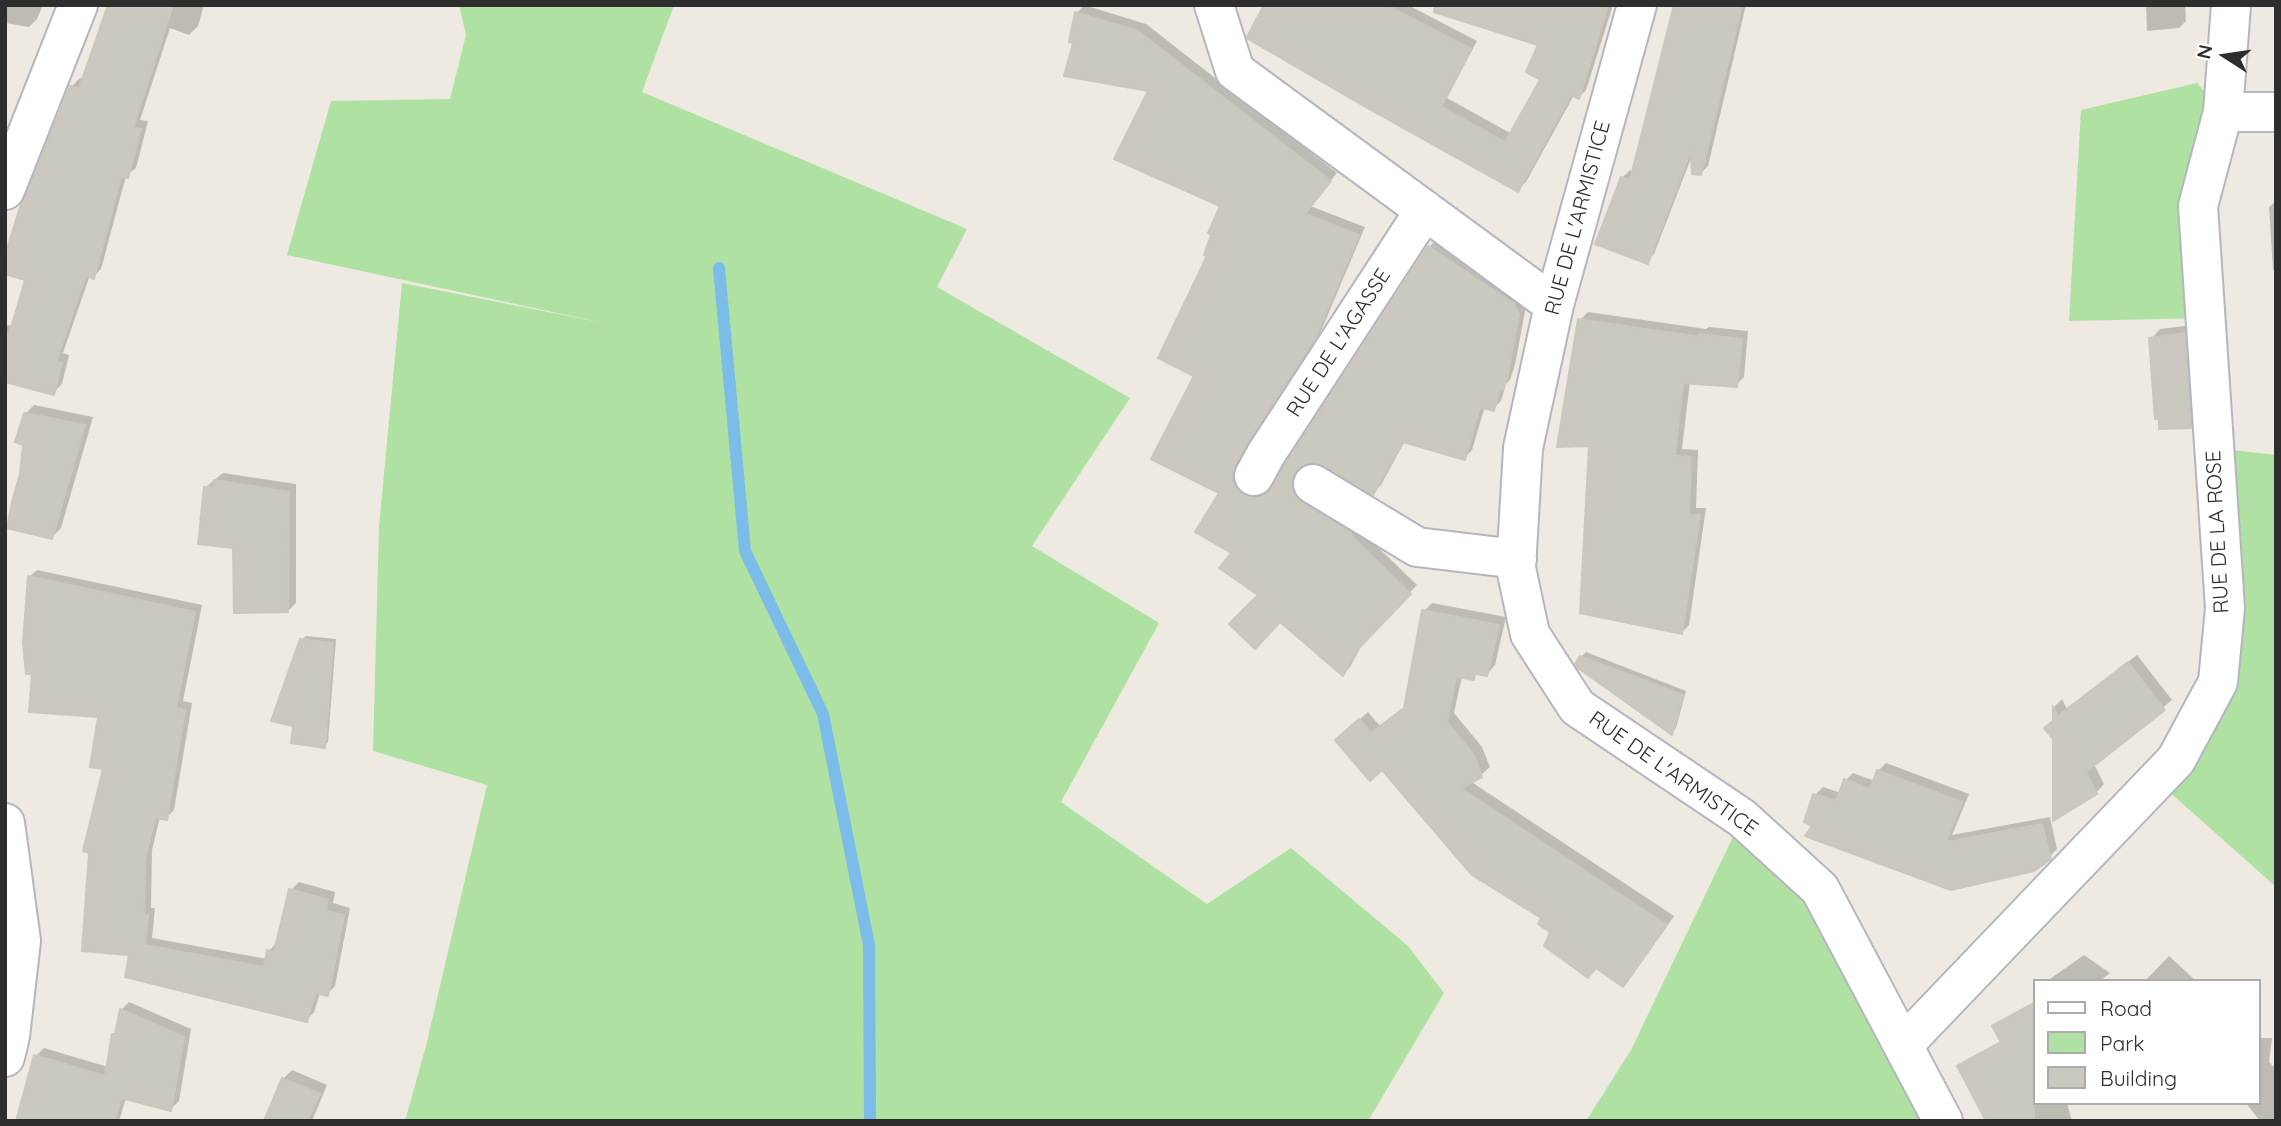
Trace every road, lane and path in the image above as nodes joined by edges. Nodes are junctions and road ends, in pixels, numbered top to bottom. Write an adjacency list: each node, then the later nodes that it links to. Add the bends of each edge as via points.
1 (78, 5): 7 (street)
2 (1214, 5): 8 (street, via 1234,71)
3 (1637, 5): 9 (street, RUE DE L'ARMISTICE)
4 (2231, 5): 5 (street, RUE DE LA ROSE)
5 (2224, 112): 6 (street); 14 (street, RUE DE LA ROSE, via 2198,206 2225,608 2218,682 2176,760)
6 (2276, 112)
7 (5, 190)
8 (1425, 210): 9 (street); 10 (street, RUE DE L'AGASSE)
9 (1554, 305): 12 (street, RUE DE L'ARMISTICE, via 1523,448)
10 (1254, 476)
11 (1313, 484): 12 (street, via 1417,547)
12 (1517, 559): 14 (street, RUE DE L'ARMISTICE, via 1530,634 1577,707 1742,818 1820,889)
13 (5, 823): 15 (street, via 21,941)
14 (1903, 1045): 16 (street, RUE DE L'ARMISTICE)
15 (5, 1057)
16 (1943, 1121)

